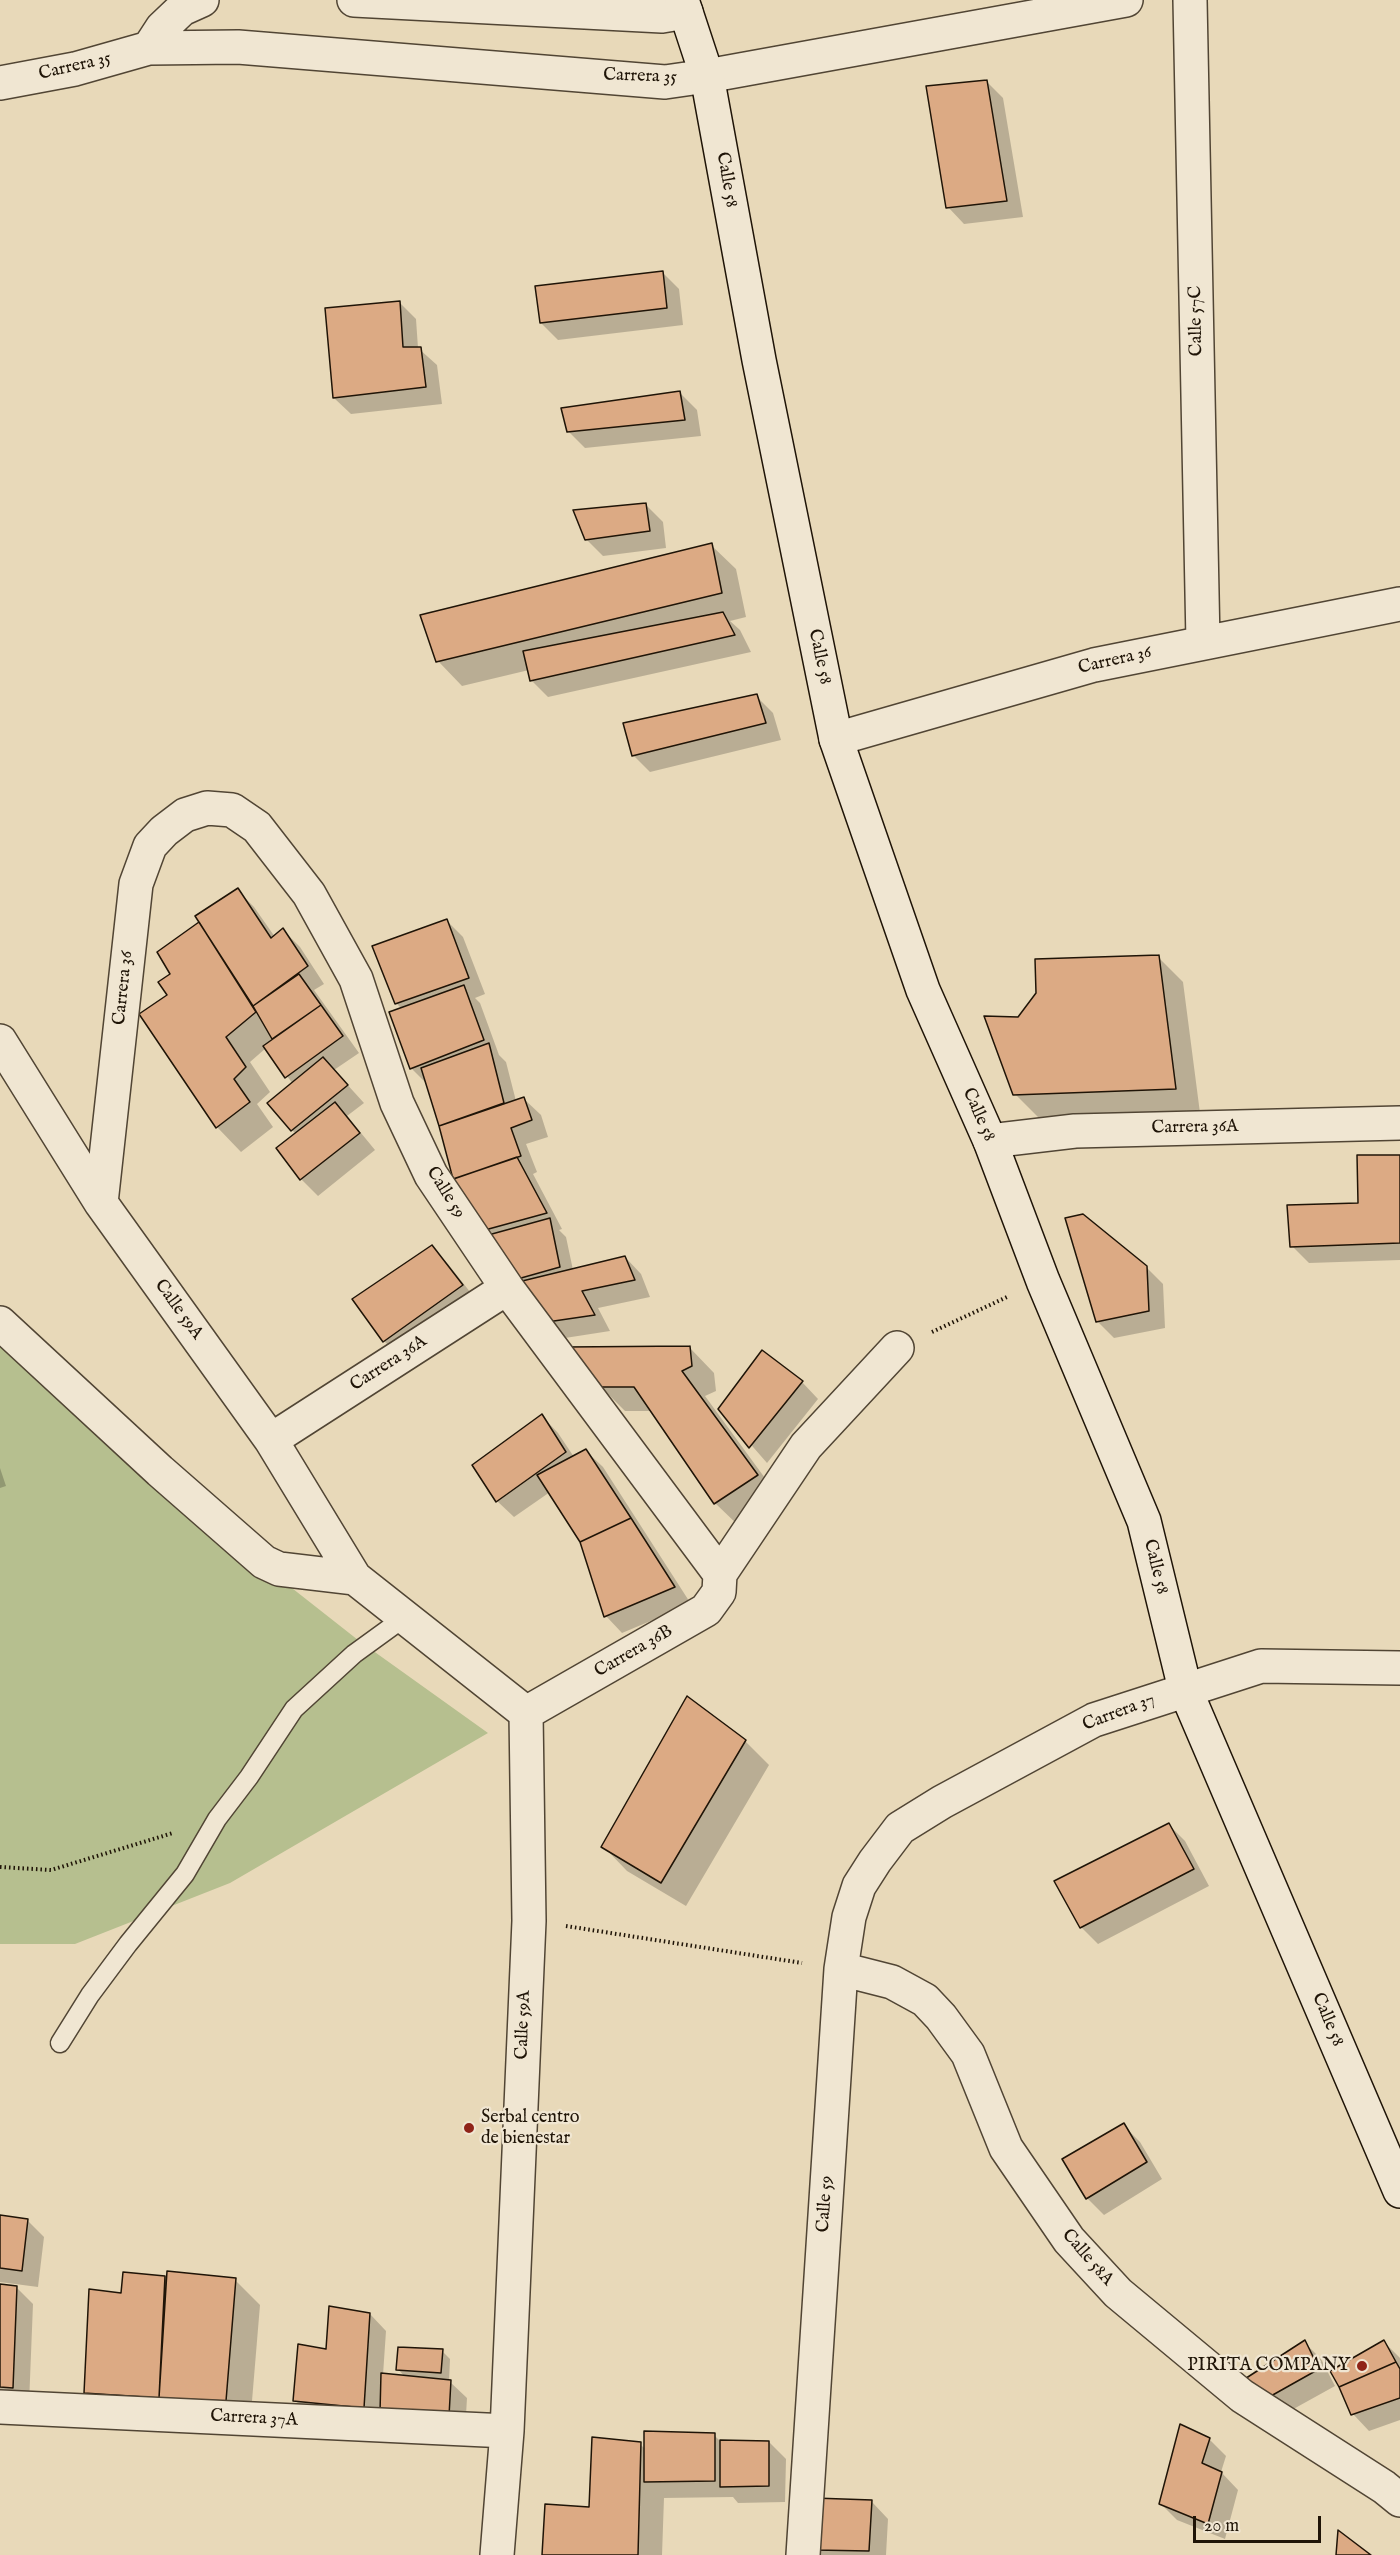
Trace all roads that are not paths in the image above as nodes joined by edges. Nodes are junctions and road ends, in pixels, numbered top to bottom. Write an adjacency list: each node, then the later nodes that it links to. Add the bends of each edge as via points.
1 (202, 0): 6 (street, via 182,9)
2 (354, 0): 5 (street, via 662,16)
3 (1126, 0): 7 (street, Carrera 35)
4 (1190, 0): 10 (street, Calle 57C)
5 (684, 6): 7 (street, Calle 58)
6 (148, 48): 7 (street, Carrera 35, via 238,47 665,82); 8 (street, Carrera 35, via 75,69)
7 (707, 76): 11 (street, Calle 58, via 759,360)
8 (0, 83)
9 (1400, 604): 10 (street, Carrera 36)
10 (1203, 642): 11 (street, Carrera 36, via 1094,664)
11 (836, 739): 15 (street, Calle 58, via 923,990)
12 (207, 808): 16 (street, Carrera 36, via 185,815 164,831 150,846 136,884); 17 (street, Calle 59, via 232,810 257,827 309,894 357,979 397,1103 431,1175)
13 (0, 1041): 16 (street, Calle 59A)
14 (1400, 1123): 15 (street, Carrera 36A, via 1075,1131)
15 (990, 1142): 25 (street, Calle 58, via 1043,1281 1144,1521)
16 (101, 1203): 20 (street, Calle 59A)
17 (507, 1288): 20 (street, Carrera 36A); 21 (street, Calle 59)
18 (0, 1323): 22 (street, via 264,1562 279,1569)
19 (897, 1348): 21 (street, Carrera 36B, via 806,1446)
20 (271, 1440): 22 (street, Calle 59A)
21 (720, 1574): 26 (street, Carrera 36B, via 719,1592 706,1610)
22 (355, 1578): 23 (street, Calle 59A)
23 (405, 1617): 26 (street, Calle 59A); 29 (lane, via 354,1654 294,1709 217,1820 185,1874 90,1995)
24 (1400, 1668): 25 (street, Carrera 37, via 1261,1666)
25 (1185, 1689): 27 (street, Carrera 37, via 1094,1720 942,1802 900,1828); 30 (street, Calle 58)
26 (526, 1713): 32 (street, Calle 59A, via 529,1921)
27 (875, 1861): 28 (street, Calle 59, via 855,1896)
28 (841, 1970): 33 (street, Calle 58A, via 892,1982 925,2000 941,2017 968,2054 1006,2148 1069,2240 1118,2293 1242,2396); 35 (street, Calle 59)
29 (60, 2043)
30 (1400, 2191)
31 (0, 2407): 32 (street, Carrera 37A)
32 (507, 2431): 34 (street, Calle 59A)
33 (1400, 2500)
34 (497, 2555)
35 (803, 2555)

